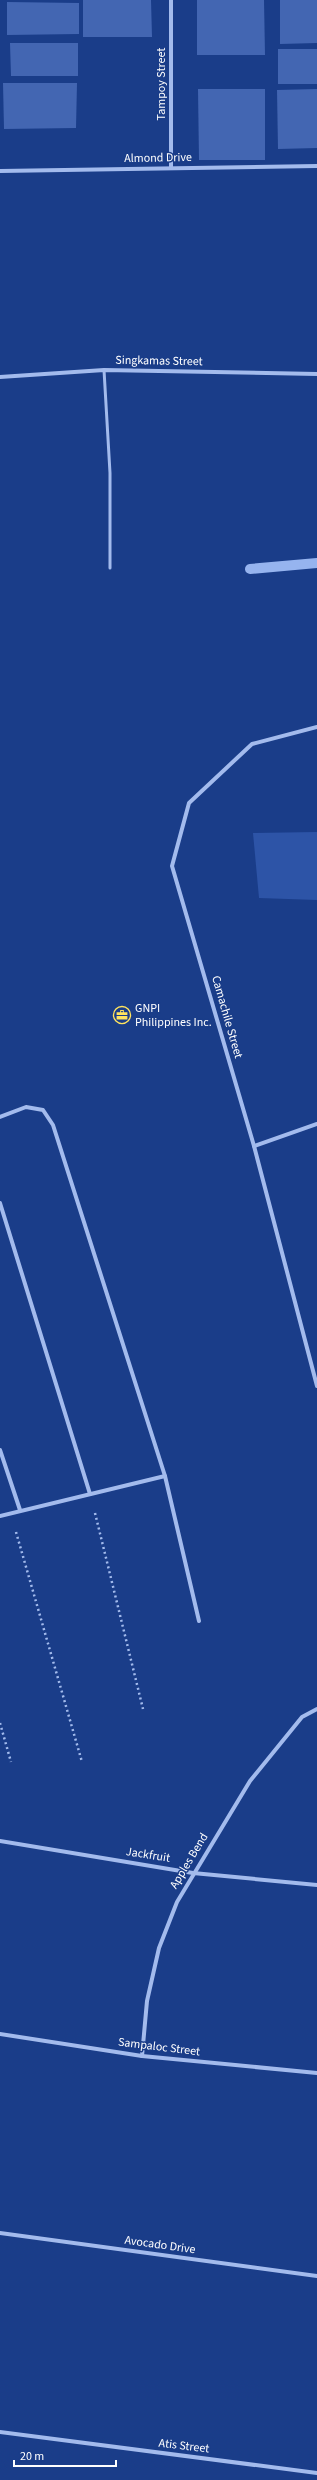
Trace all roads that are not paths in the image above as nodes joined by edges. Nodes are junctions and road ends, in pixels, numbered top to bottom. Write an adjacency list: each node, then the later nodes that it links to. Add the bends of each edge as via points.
1 (171, 0): 3 (street, Tampoy Street)
2 (317, 166): 3 (street, Almond Drive)
3 (171, 168): 4 (street, Almond Drive)
4 (0, 171)
5 (104, 370): 6 (street, Singkamas Street); 7 (street, Singkamas Street); 8 (lane, via 110,473)
6 (317, 374)
7 (0, 377)
8 (110, 568)
9 (317, 727): 12 (street, Camachile Street, via 252,744 189,803 172,866)
10 (0, 1117): 16 (street, via 26,1107 43,1110 53,1125)
11 (317, 1124): 12 (street)
12 (254, 1146): 14 (street, Camachile Street)
13 (0, 1203): 17 (street)
14 (317, 1386)
15 (0, 1450): 18 (street)
16 (165, 1476): 17 (street); 20 (street)
17 (90, 1494): 18 (street)
18 (20, 1510): 19 (street)
19 (0, 1516)
20 (199, 1622)
21 (317, 1709): 23 (street, Apples Bend, via 302,1717 250,1781)
22 (0, 1841): 23 (street, Jackfruit)
23 (193, 1873): 24 (street, Jackfruit); 26 (street, Apples Bend, via 176,1902 159,1948 147,2001)
24 (317, 1885)
25 (0, 2034): 26 (street, Sampaloc Street)
26 (142, 2056): 27 (street, Sampaloc Street)
27 (317, 2073)
28 (0, 2234): 29 (street, Avocado Drive)
29 (317, 2276)
30 (0, 2432): 31 (street, Atis Street)
31 (317, 2473)

